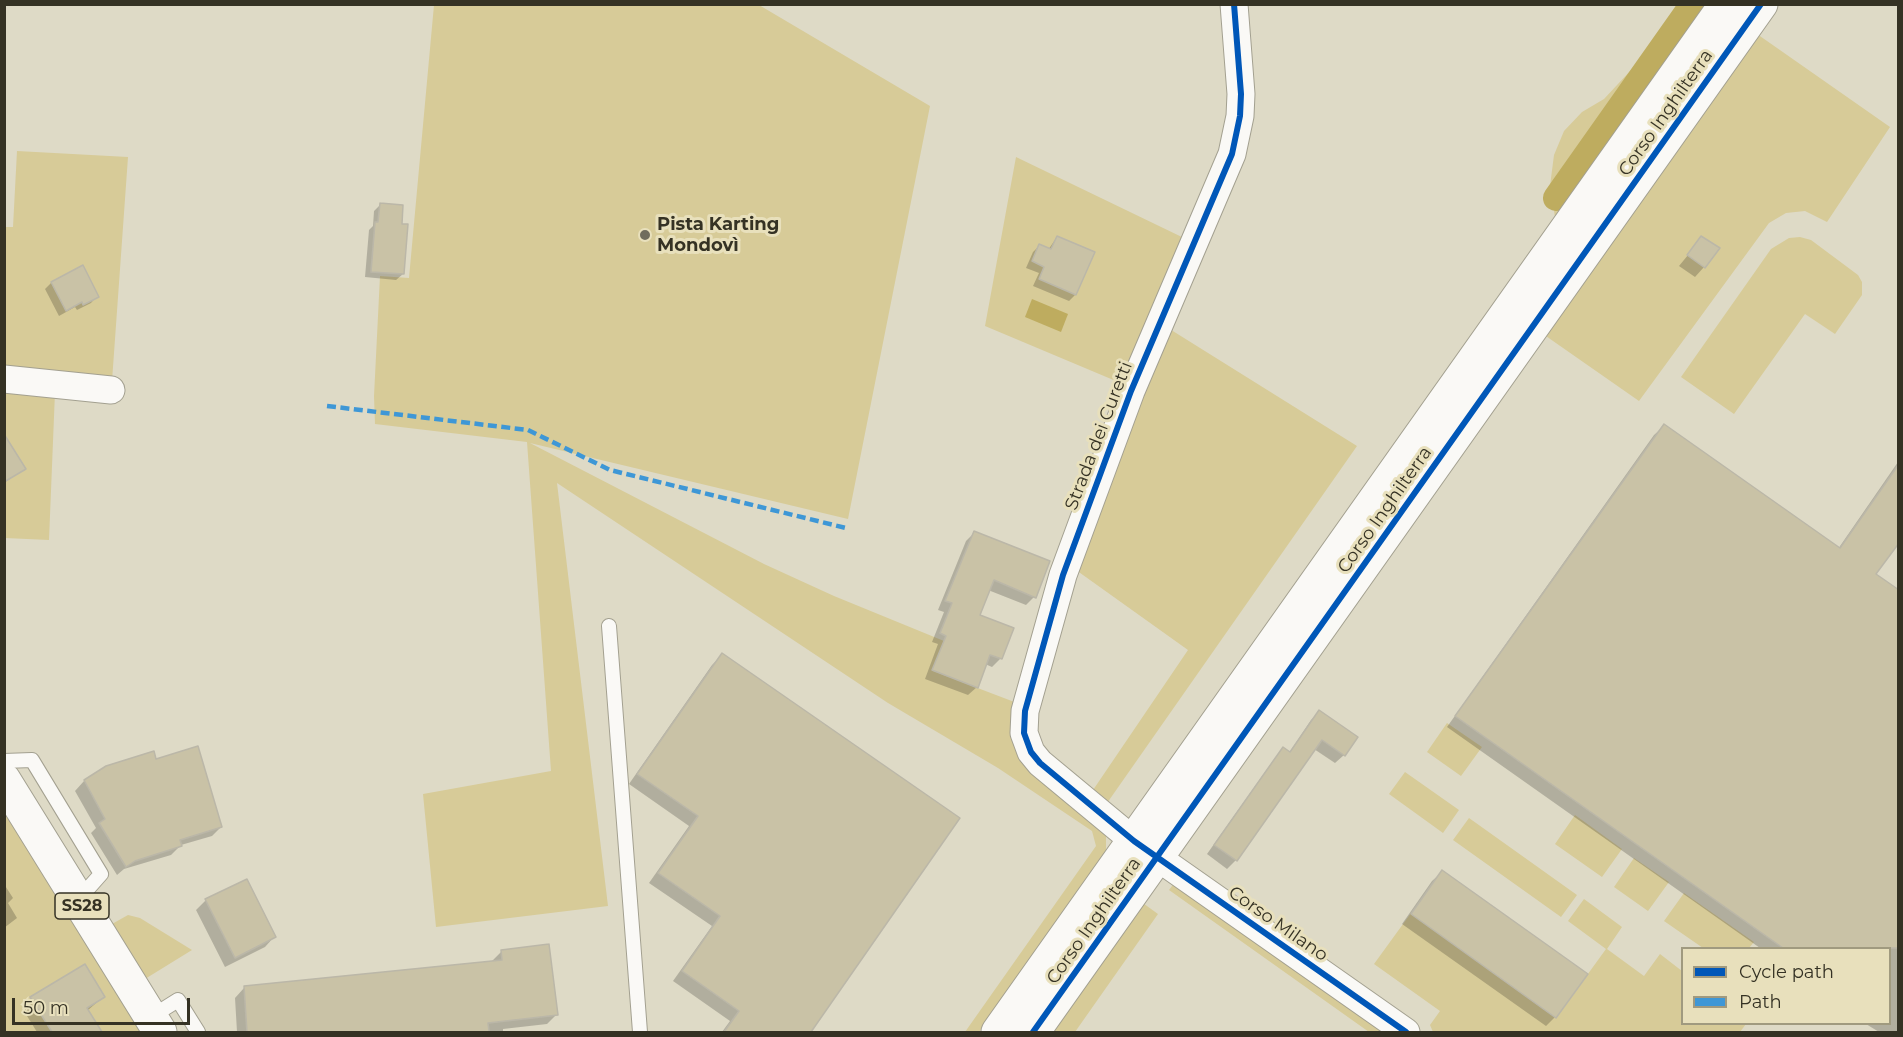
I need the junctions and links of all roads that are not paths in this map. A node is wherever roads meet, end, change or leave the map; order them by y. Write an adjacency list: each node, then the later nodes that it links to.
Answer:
1 (1234, 4): 10 (street, Strada dei Curetti)
2 (1726, 4): 7 (street, Corso Inghilterra)
3 (1761, 4): 7 (street, Corso Inghilterra)
4 (4, 379): 5 (street)
5 (111, 390)
6 (609, 626): 14 (lane)
7 (1280, 658): 10 (street, Corso Inghilterra)
8 (4, 761): 11 (lane)
9 (4, 780): 11 (street, SS28)
10 (1145, 849): 15 (street, Corso Inghilterra); 16 (street, Corso Inghilterra); 17 (street, Corso Milano)
11 (78, 900): 12 (street, SS28)
12 (155, 1025): 13 (lane)
13 (198, 1032)
14 (640, 1032)
15 (998, 1032)
16 (1033, 1032)
17 (1406, 1032)

